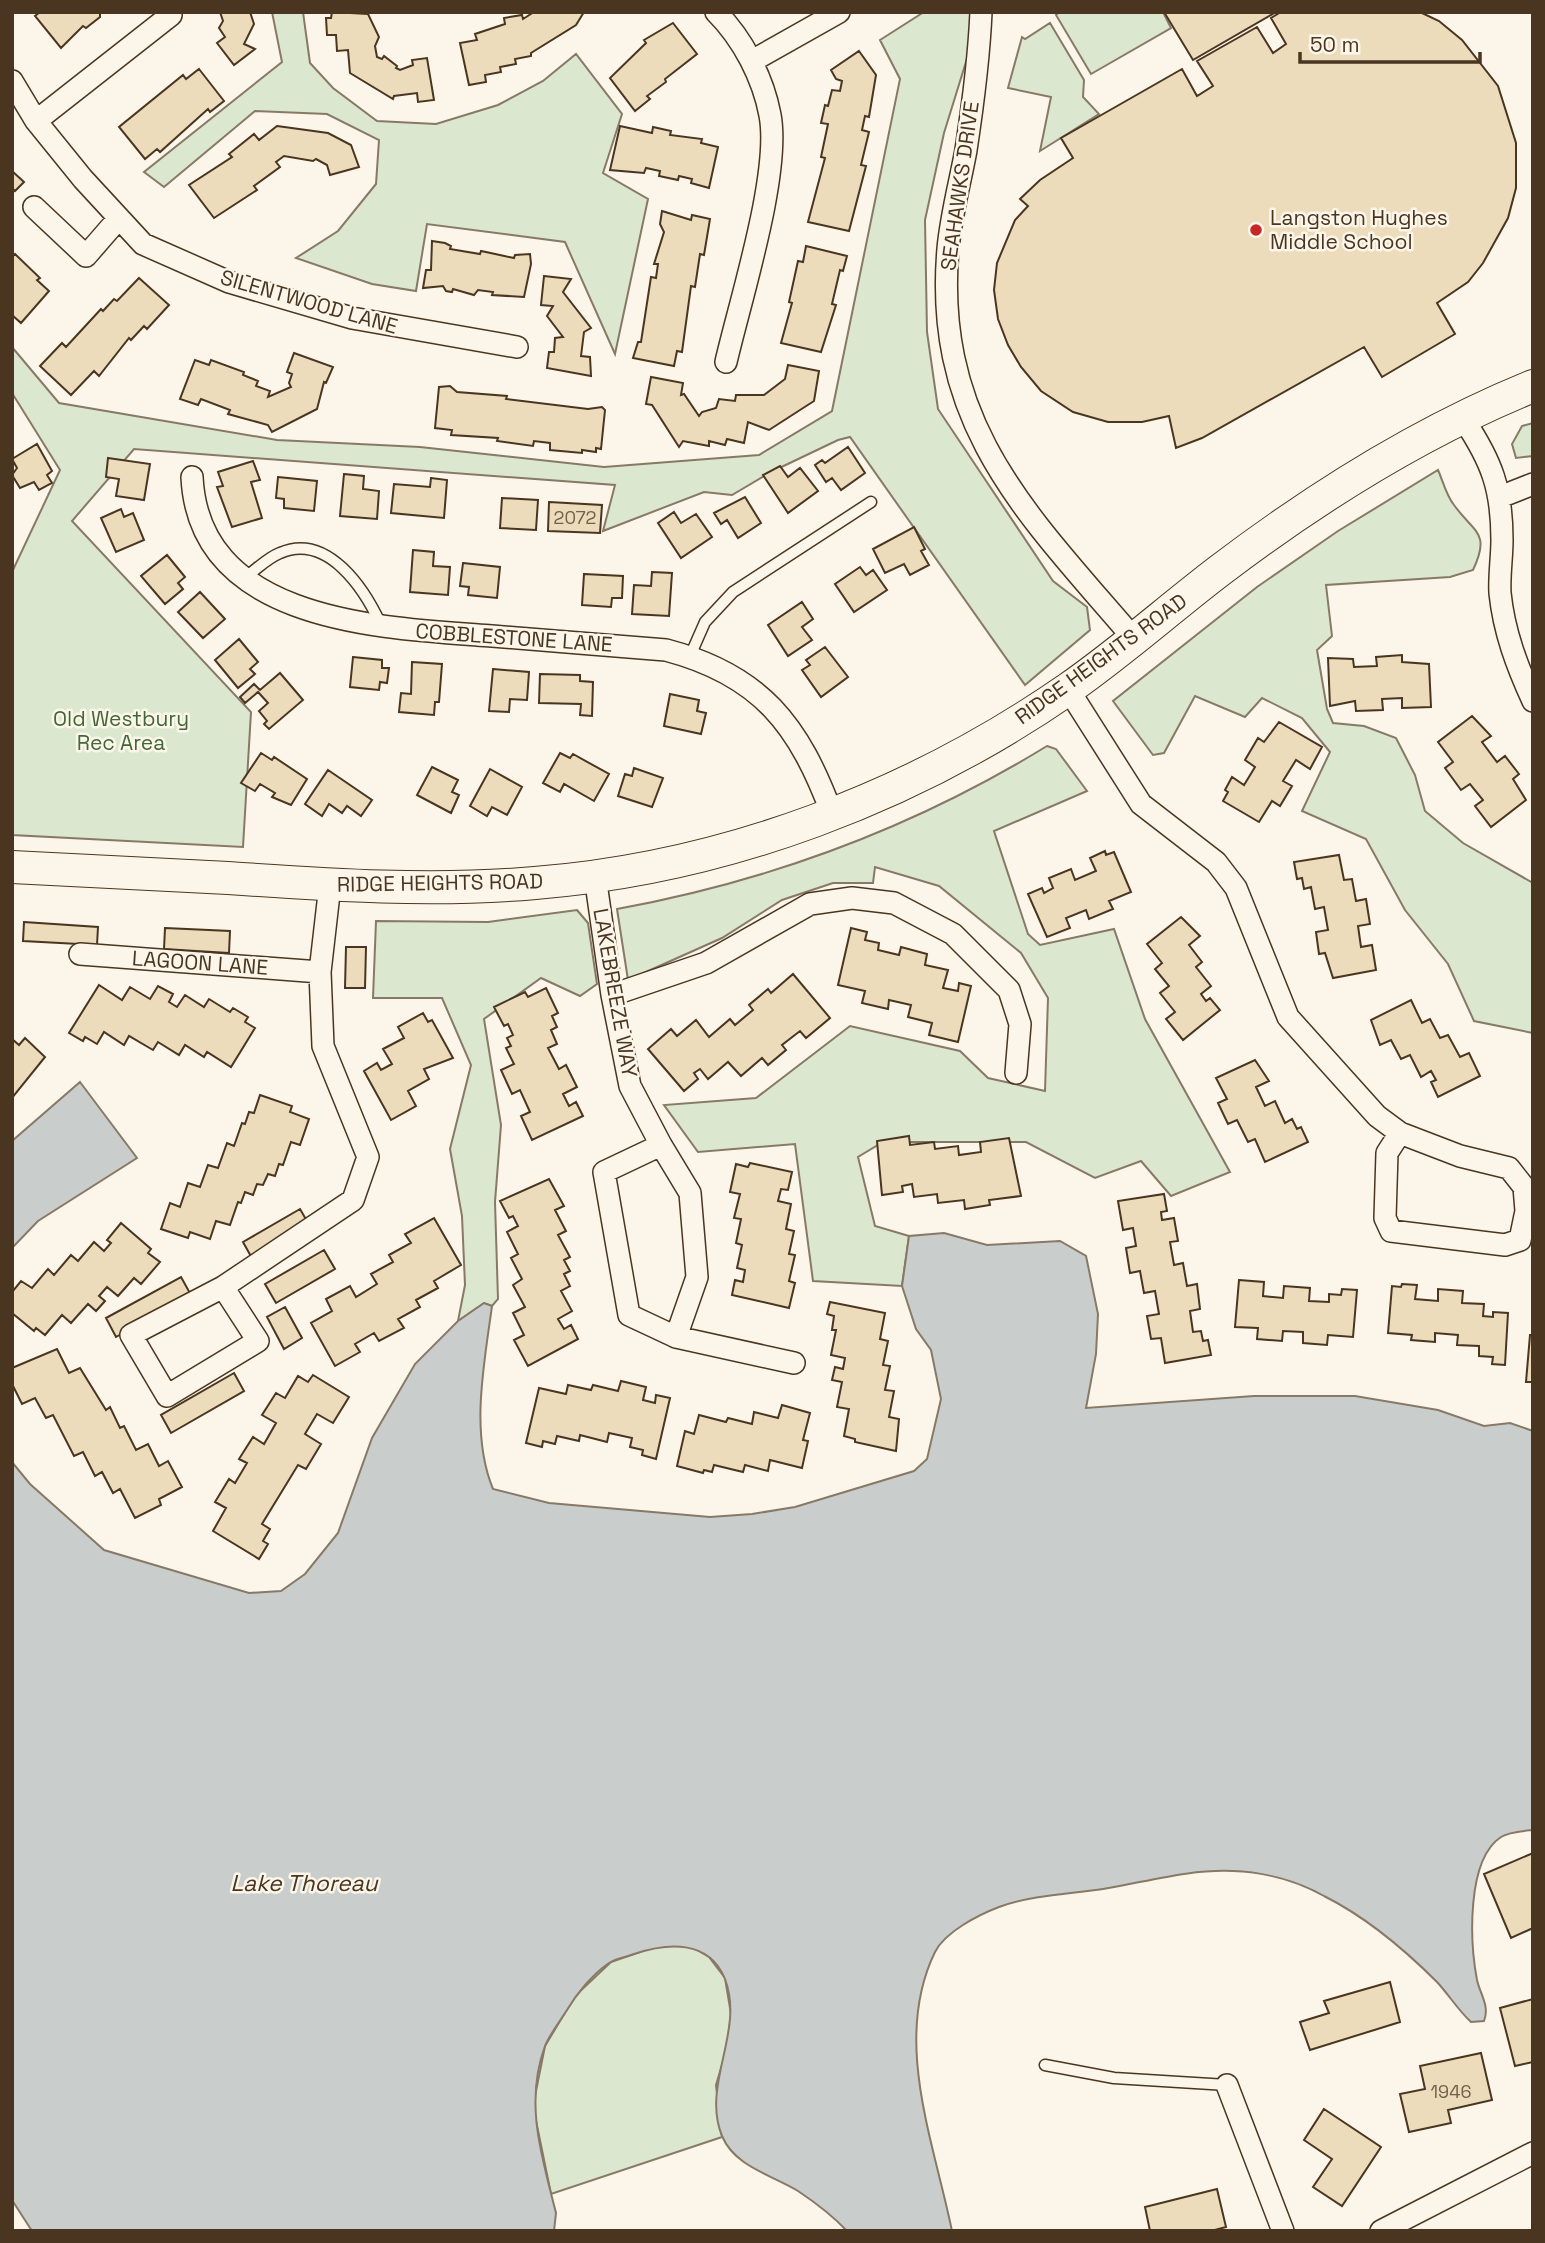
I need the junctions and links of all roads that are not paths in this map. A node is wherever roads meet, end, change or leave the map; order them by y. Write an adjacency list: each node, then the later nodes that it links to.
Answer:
1 (716, 12): 5 (street)
2 (839, 12): 5 (street)
3 (981, 12): 20 (street, SEAHAWKS DRIVE)
4 (171, 15): 7 (street)
5 (752, 61): 11 (street)
6 (12, 81): 7 (street, SILENTWOOD LANE)
7 (36, 121): 9 (street, SILENTWOOD LANE)
8 (34, 207): 9 (street)
9 (119, 218): 10 (street, SILENTWOOD LANE)
10 (517, 348)
11 (726, 362)
12 (1533, 386): 13 (street, RIDGE HEIGHTS ROAD)
13 (1464, 420): 16 (street); 20 (street, RIDGE HEIGHTS ROAD)
14 (192, 477): 18 (street, COBBLESTONE LANE)
15 (1533, 484): 16 (street)
16 (1500, 497): 23 (street)
17 (871, 502): 21 (lane)
18 (244, 578): 19 (street, COBBLESTONE LANE); 19 (lane)
19 (383, 628): 21 (street, COBBLESTONE LANE)
20 (1134, 639): 22 (street, RIDGE HEIGHTS ROAD)
21 (690, 656): 24 (street, COBBLESTONE LANE)
22 (1068, 689): 24 (street, RIDGE HEIGHTS ROAD); 32 (street)
23 (1533, 701)
24 (832, 814): 26 (street, RIDGE HEIGHTS ROAD)
25 (12, 867): 27 (street, RIDGE HEIGHTS ROAD)
26 (595, 876): 27 (street, RIDGE HEIGHTS ROAD); 30 (street, LAKEBREEZE WAY)
27 (330, 885): 29 (street)
28 (80, 954): 29 (street, LAGOON LANE)
29 (320, 972): 34 (street)
30 (612, 995): 31 (street); 33 (street, LAKEBREEZE WAY)
31 (1016, 1073)
32 (1400, 1133): 32 (street)
33 (661, 1145): 35 (street, LAKEBREEZE WAY); 35 (street)
34 (223, 1287): 34 (street)
35 (676, 1337): 36 (street)
36 (794, 1363)
37 (1045, 2065): 38 (lane)
38 (1227, 2085): 40 (street)
39 (1533, 2153): 41 (street)
40 (1283, 2231)
41 (1381, 2231)

